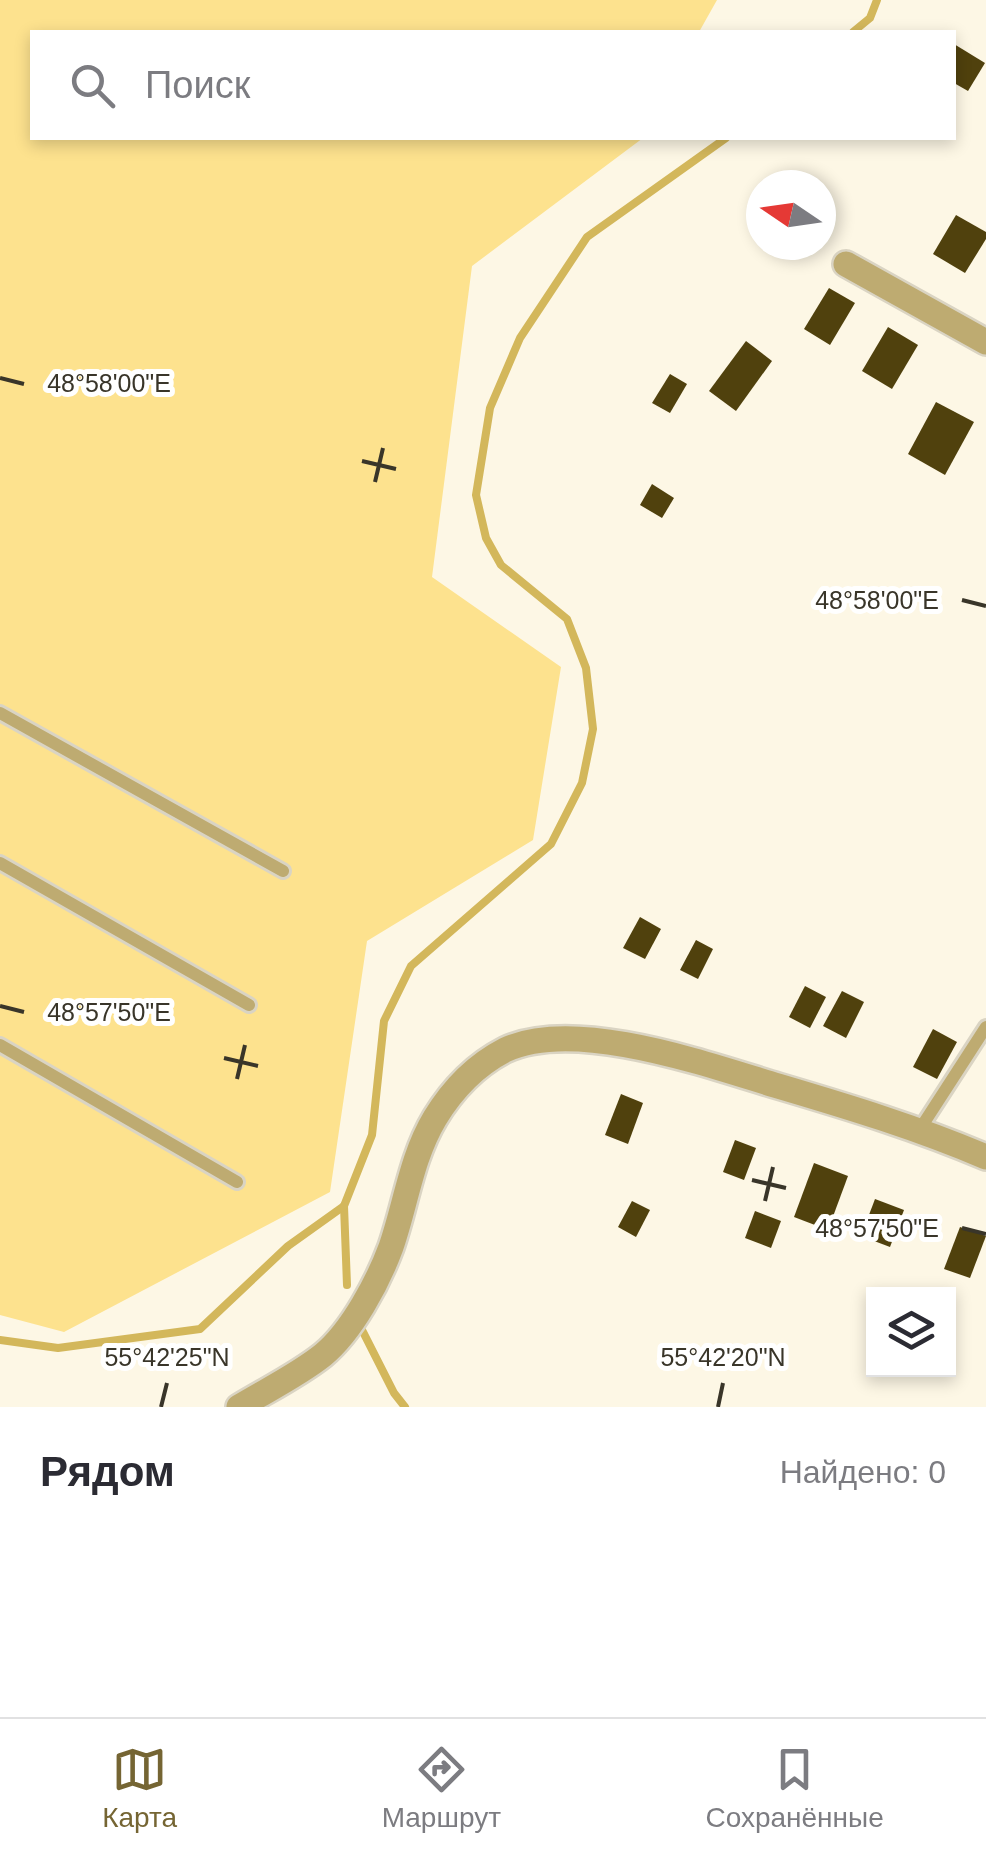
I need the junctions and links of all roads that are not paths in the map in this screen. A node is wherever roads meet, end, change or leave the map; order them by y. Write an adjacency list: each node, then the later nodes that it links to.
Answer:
1 (846, 264): 2 (street)
2 (986, 342)
3 (0, 713): 5 (lane)
4 (0, 862): 6 (lane)
5 (283, 871)
6 (250, 1005)
7 (986, 1028): 9 (lane)
8 (0, 1045): 11 (lane)
9 (920, 1128): 10 (street); 12 (street)
10 (986, 1157)
11 (236, 1182)
12 (240, 1407)

